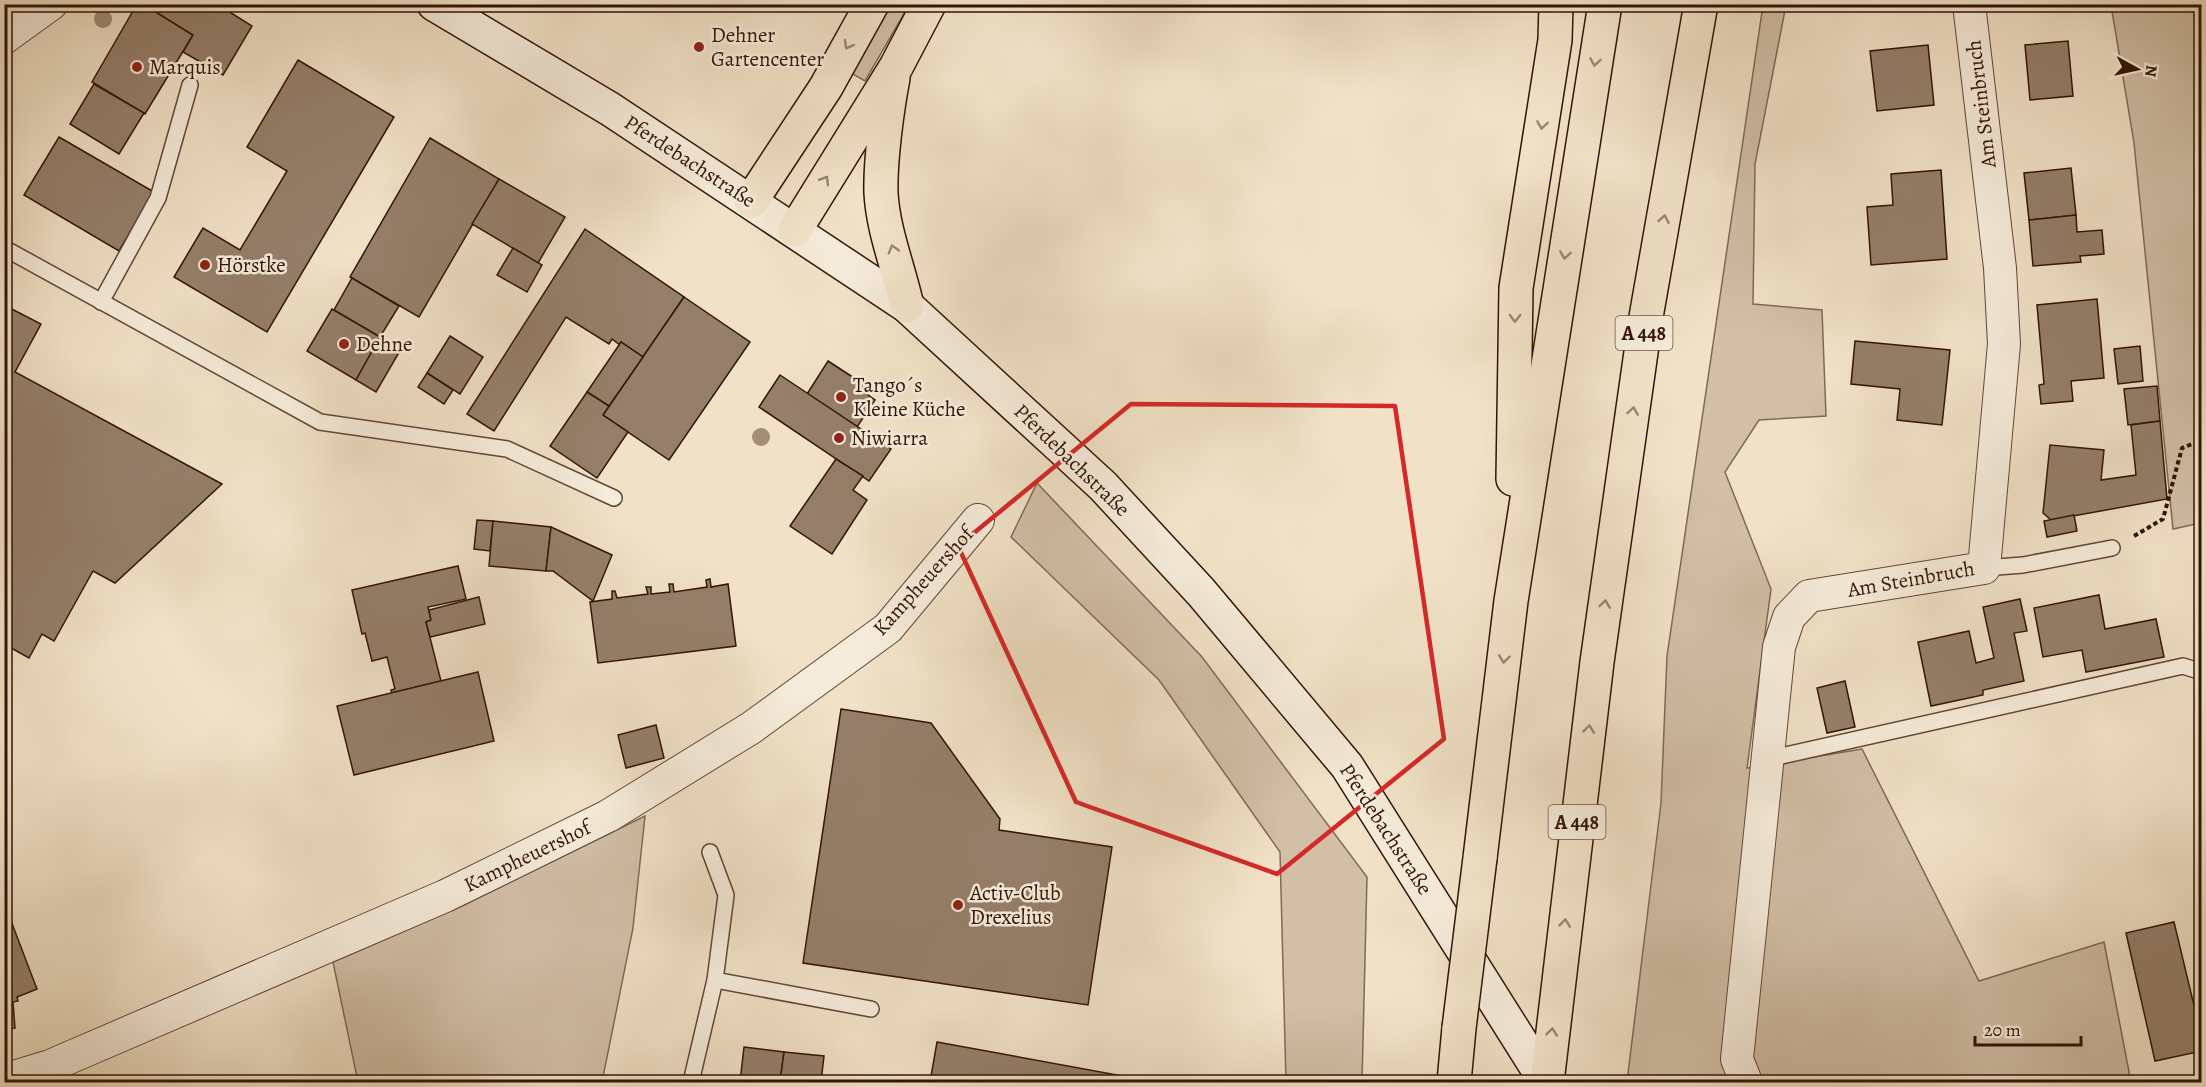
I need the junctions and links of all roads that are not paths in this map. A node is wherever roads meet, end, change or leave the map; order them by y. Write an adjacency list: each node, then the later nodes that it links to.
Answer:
1 (11, 4): 10 (street)
2 (51, 4): 11 (street)
3 (434, 4): 14 (main road, Pferdebachstraße)
4 (872, 4): 14 (highway, one-way to 14)
5 (929, 4): 12 (highway)
6 (1556, 4): 23 (highway, one-way to 23)
7 (1605, 4): 23 (highway, one-way to 23)
8 (1701, 4): 33 (highway, A 448, one-way to 8)
9 (1969, 4): 22 (street, Am Steinbruch)
10 (4, 26)
11 (4, 38)
12 (896, 67): 15 (highway, one-way to 12); 18 (highway, one-way to 12)
13 (190, 86): 17 (lane)
14 (751, 201): 15 (main road, Pferdebachstraße)
15 (795, 230): 18 (main road, Pferdebachstraße)
16 (4, 248): 17 (lane)
17 (101, 302): 19 (lane)
18 (907, 306): 33 (main road, Pferdebachstraße)
19 (614, 498)
20 (978, 520): 29 (street, Kampheuershof)
21 (2112, 548): 22 (lane)
22 (1984, 568): 25 (street, Am Steinbruch)
23 (1511, 601): 32 (highway, one-way to 32, bridge)
24 (2202, 672): 25 (lane)
25 (1768, 759): 34 (street, Am Steinbruch)
26 (710, 852): 27 (lane)
27 (715, 980): 28 (lane); 31 (lane)
28 (871, 1009)
29 (54, 1075): 30 (street, Kampheuershof)
30 (4, 1080)
31 (691, 1083)
32 (1454, 1083)
33 (1547, 1083)
34 (1746, 1083)

